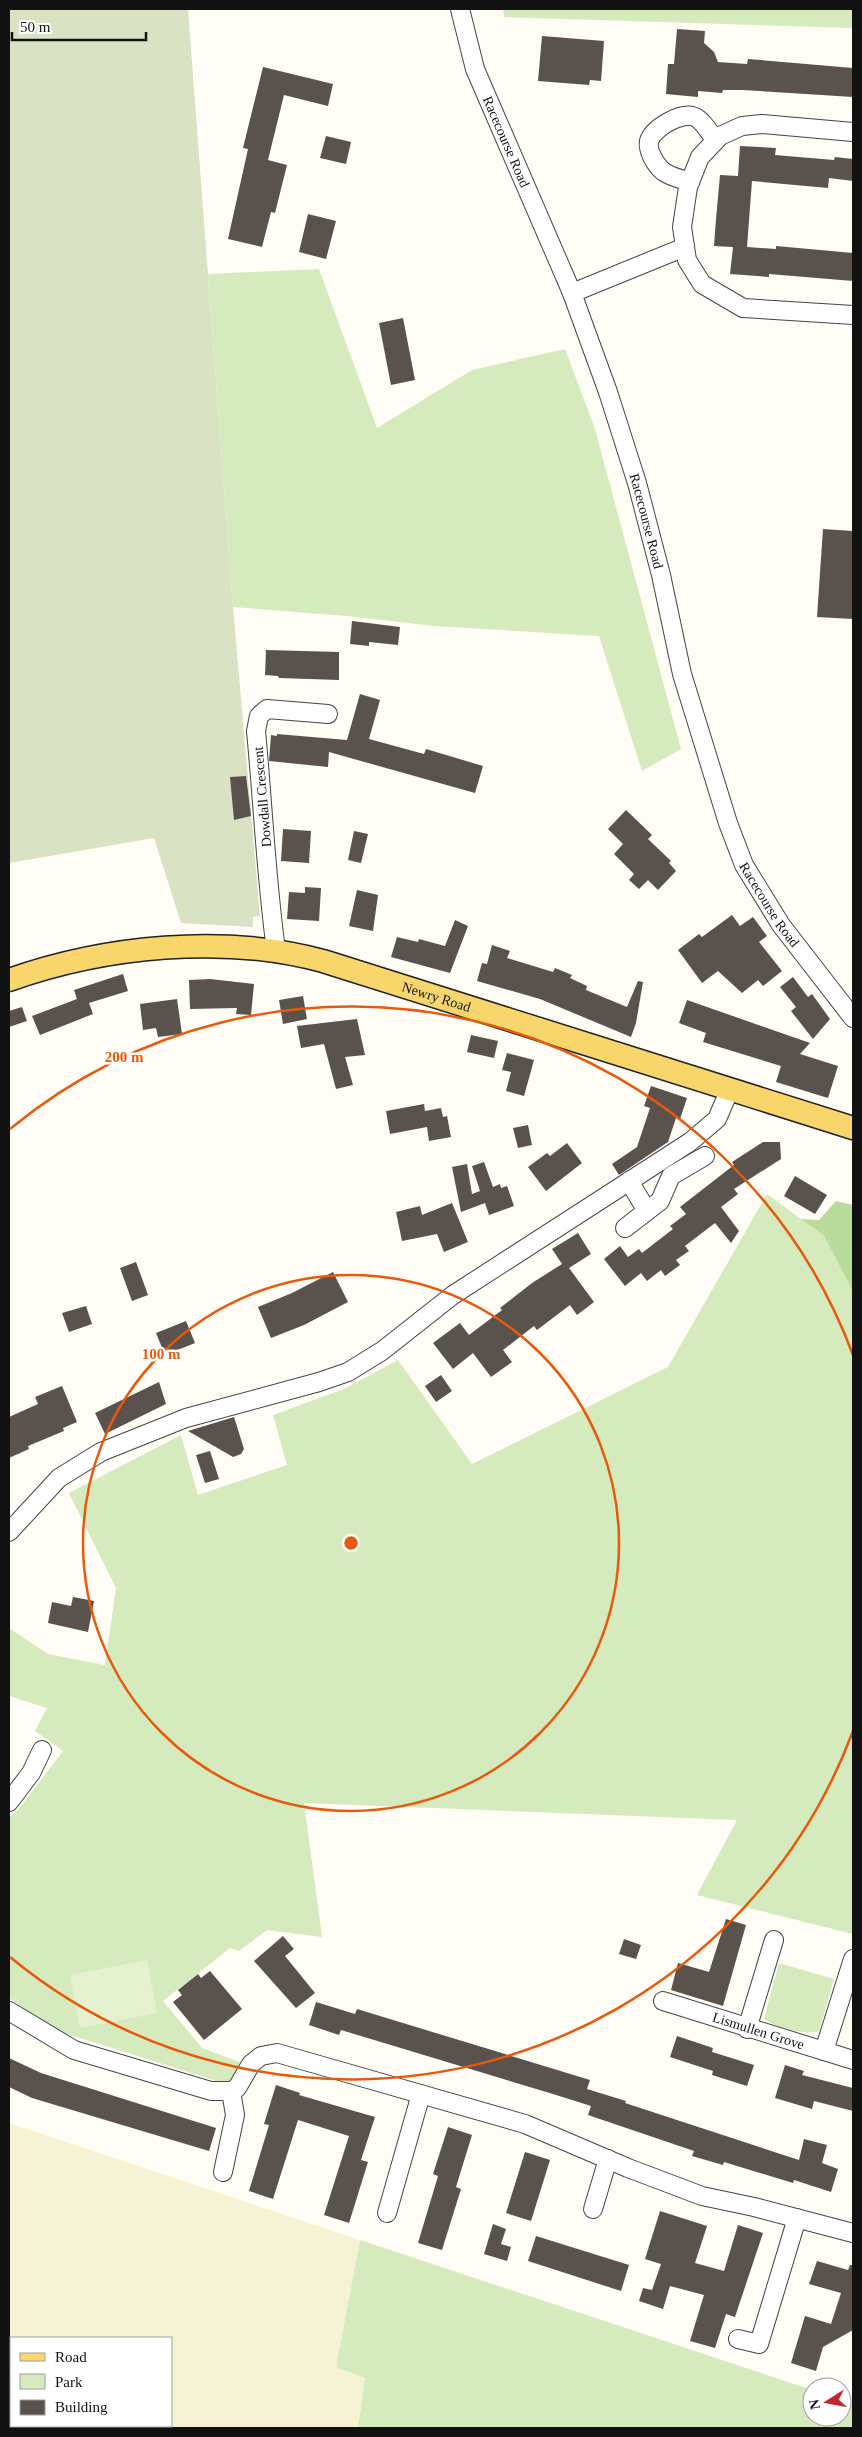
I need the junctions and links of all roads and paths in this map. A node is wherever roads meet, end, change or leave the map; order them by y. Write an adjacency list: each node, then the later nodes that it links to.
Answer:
1 (460, 9): 6 (street, Racecourse Road)
2 (853, 132): 3 (street)
3 (716, 140): 4 (street); 4 (street)
4 (690, 182): 5 (street)
5 (685, 247): 6 (street); 7 (street)
6 (572, 293): 11 (street, Racecourse Road)
7 (853, 315)
8 (328, 714): 9 (street, Dowdall Crescent)
9 (276, 950): 10 (main road, Newry Road); 12 (main road, Newry Road)
10 (9, 980)
11 (853, 1018)
12 (730, 1088): 13 (main road, Newry Road); 15 (street)
13 (853, 1128)
14 (705, 1156): 16 (street)
15 (628, 1181): 16 (street); 18 (street)
16 (647, 1211): 17 (street)
17 (625, 1228)
18 (9, 1532)
19 (42, 1750): 20 (street)
20 (9, 1802)
21 (774, 1940): 25 (street)
22 (853, 1959): 26 (street)
23 (664, 2001): 25 (street, Lismullen Grove)
24 (9, 2011): 28 (street)
25 (747, 2029): 26 (street, Lismullen Grove)
26 (824, 2051): 27 (street, Lismullen Grove)
27 (853, 2060)
28 (231, 2091): 29 (street); 31 (street)
29 (422, 2094): 30 (street); 33 (street)
30 (608, 2159): 32 (street); 34 (street)
31 (223, 2172)
32 (593, 2209)
33 (387, 2213)
34 (797, 2218): 35 (street); 36 (street)
35 (853, 2233)
36 (738, 2339)

